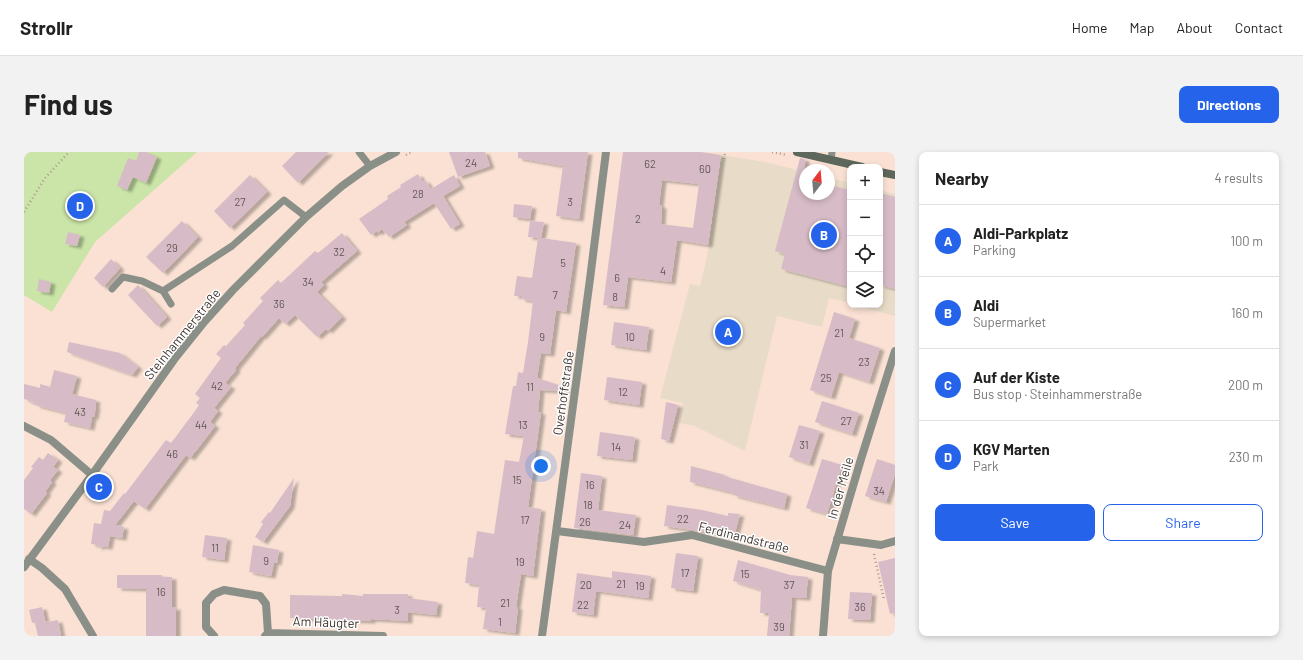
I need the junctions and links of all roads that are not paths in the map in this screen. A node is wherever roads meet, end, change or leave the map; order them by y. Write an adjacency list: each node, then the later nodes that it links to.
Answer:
1 (358, 152): 7 (lane)
2 (396, 152): 7 (street, Steinhammerstraße)
3 (606, 152): 17 (street, Overhoffstraße)
4 (797, 152): 5 (main road)
5 (831, 156): 6 (main road)
6 (854, 164)
7 (370, 166): 10 (street, Steinhammerstraße)
8 (883, 173): 9 (main road)
9 (895, 175)
10 (306, 217): 12 (lane); 16 (street, Steinhammerstraße)
11 (112, 289): 12 (lane)
12 (162, 291): 13 (lane)
13 (171, 304)
14 (895, 351): 18 (street, In der Meile)
15 (24, 426): 16 (street)
16 (92, 475): 20 (street, Steinhammerstraße)
17 (557, 531): 21 (street, Ferdinandstraße); 26 (street, Overhoffstraße)
18 (837, 539): 19 (street); 21 (street, In der Meile)
19 (895, 541)
20 (26, 563): 23 (street)
21 (828, 571): 27 (street, In der Meile)
22 (266, 634): 24 (street, Am Häugter); 25 (street, Am Häugter)
23 (93, 636)
24 (214, 636)
25 (383, 636)
26 (542, 636)
27 (822, 636)

